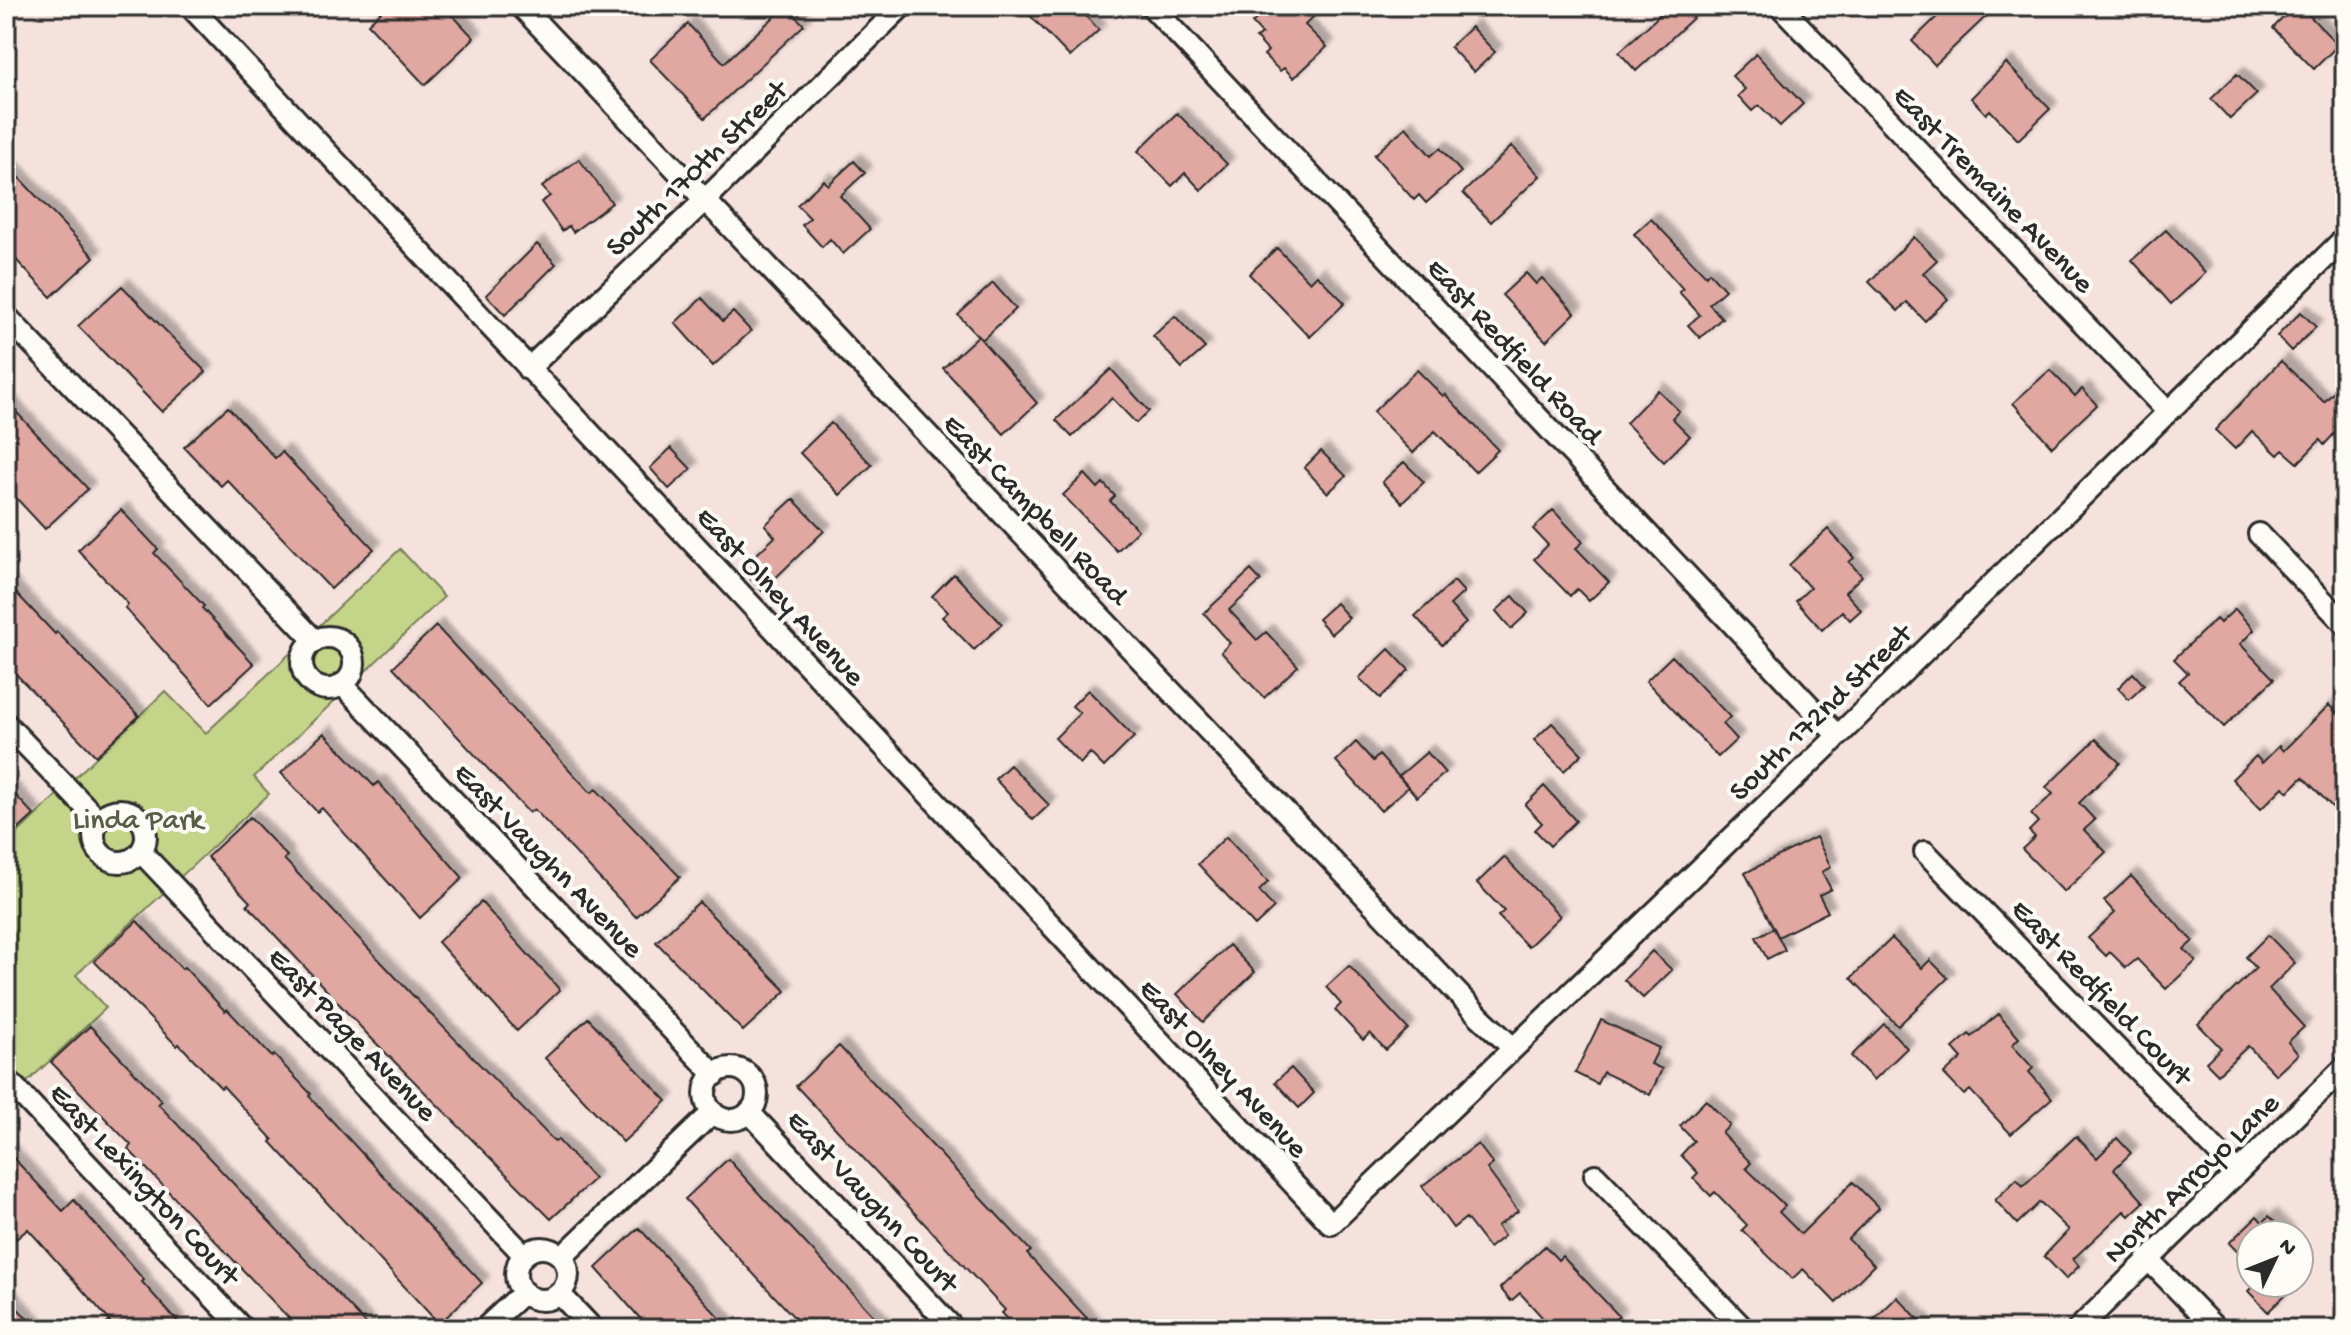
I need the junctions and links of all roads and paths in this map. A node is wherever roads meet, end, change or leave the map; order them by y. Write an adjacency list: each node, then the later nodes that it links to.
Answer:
1 (190, 6): 9 (street, East Olney Avenue)
2 (521, 6): 6 (street, East Campbell Road)
3 (902, 6): 6 (street, South 170th Street)
4 (1151, 6): 16 (street, East Redfield Road)
5 (1780, 6): 10 (street, East Tremaine Avenue)
6 (704, 201): 9 (street, South 170th Street); 20 (street, East Campbell Road)
7 (2345, 238): 10 (street, South 172nd Street)
8 (6, 316): 13 (street)
9 (528, 369): 28 (street, East Olney Avenue)
10 (2167, 411): 16 (street, South 172nd Street)
11 (2259, 534): 12 (street)
12 (2345, 624)
13 (315, 641): 14 (street); 14 (street)
14 (342, 684): 22 (street, East Vaughn Avenue)
15 (6, 724): 17 (street)
16 (1838, 736): 20 (street, South 172nd Street)
17 (99, 821): 18 (street); 18 (street)
18 (141, 852): 29 (street, East Page Avenue)
19 (1925, 852): 26 (street, East Redfield Court)
20 (1513, 1048): 28 (street, South 172nd Street)
21 (2345, 1067): 26 (street, North Arroyo Lane)
22 (715, 1075): 24 (street); 25 (street)
23 (6, 1078): 34 (street, East Lexington Court)
24 (713, 1112): 25 (street); 30 (street)
25 (749, 1112): 37 (street, East Vaughn Court)
26 (2237, 1172): 31 (street, North Arroyo Lane)
27 (1595, 1175): 38 (street)
28 (1331, 1224)
29 (524, 1255): 30 (street); 32 (street)
30 (562, 1257): 33 (street)
31 (2148, 1259): 39 (street, North Arroyo Lane); 40 (street)
32 (524, 1292): 33 (street); 35 (street)
33 (559, 1293): 36 (street)
34 (243, 1329)
35 (484, 1329)
36 (593, 1329)
37 (954, 1329)
38 (1744, 1329)
39 (2078, 1329)
40 (2216, 1329)

